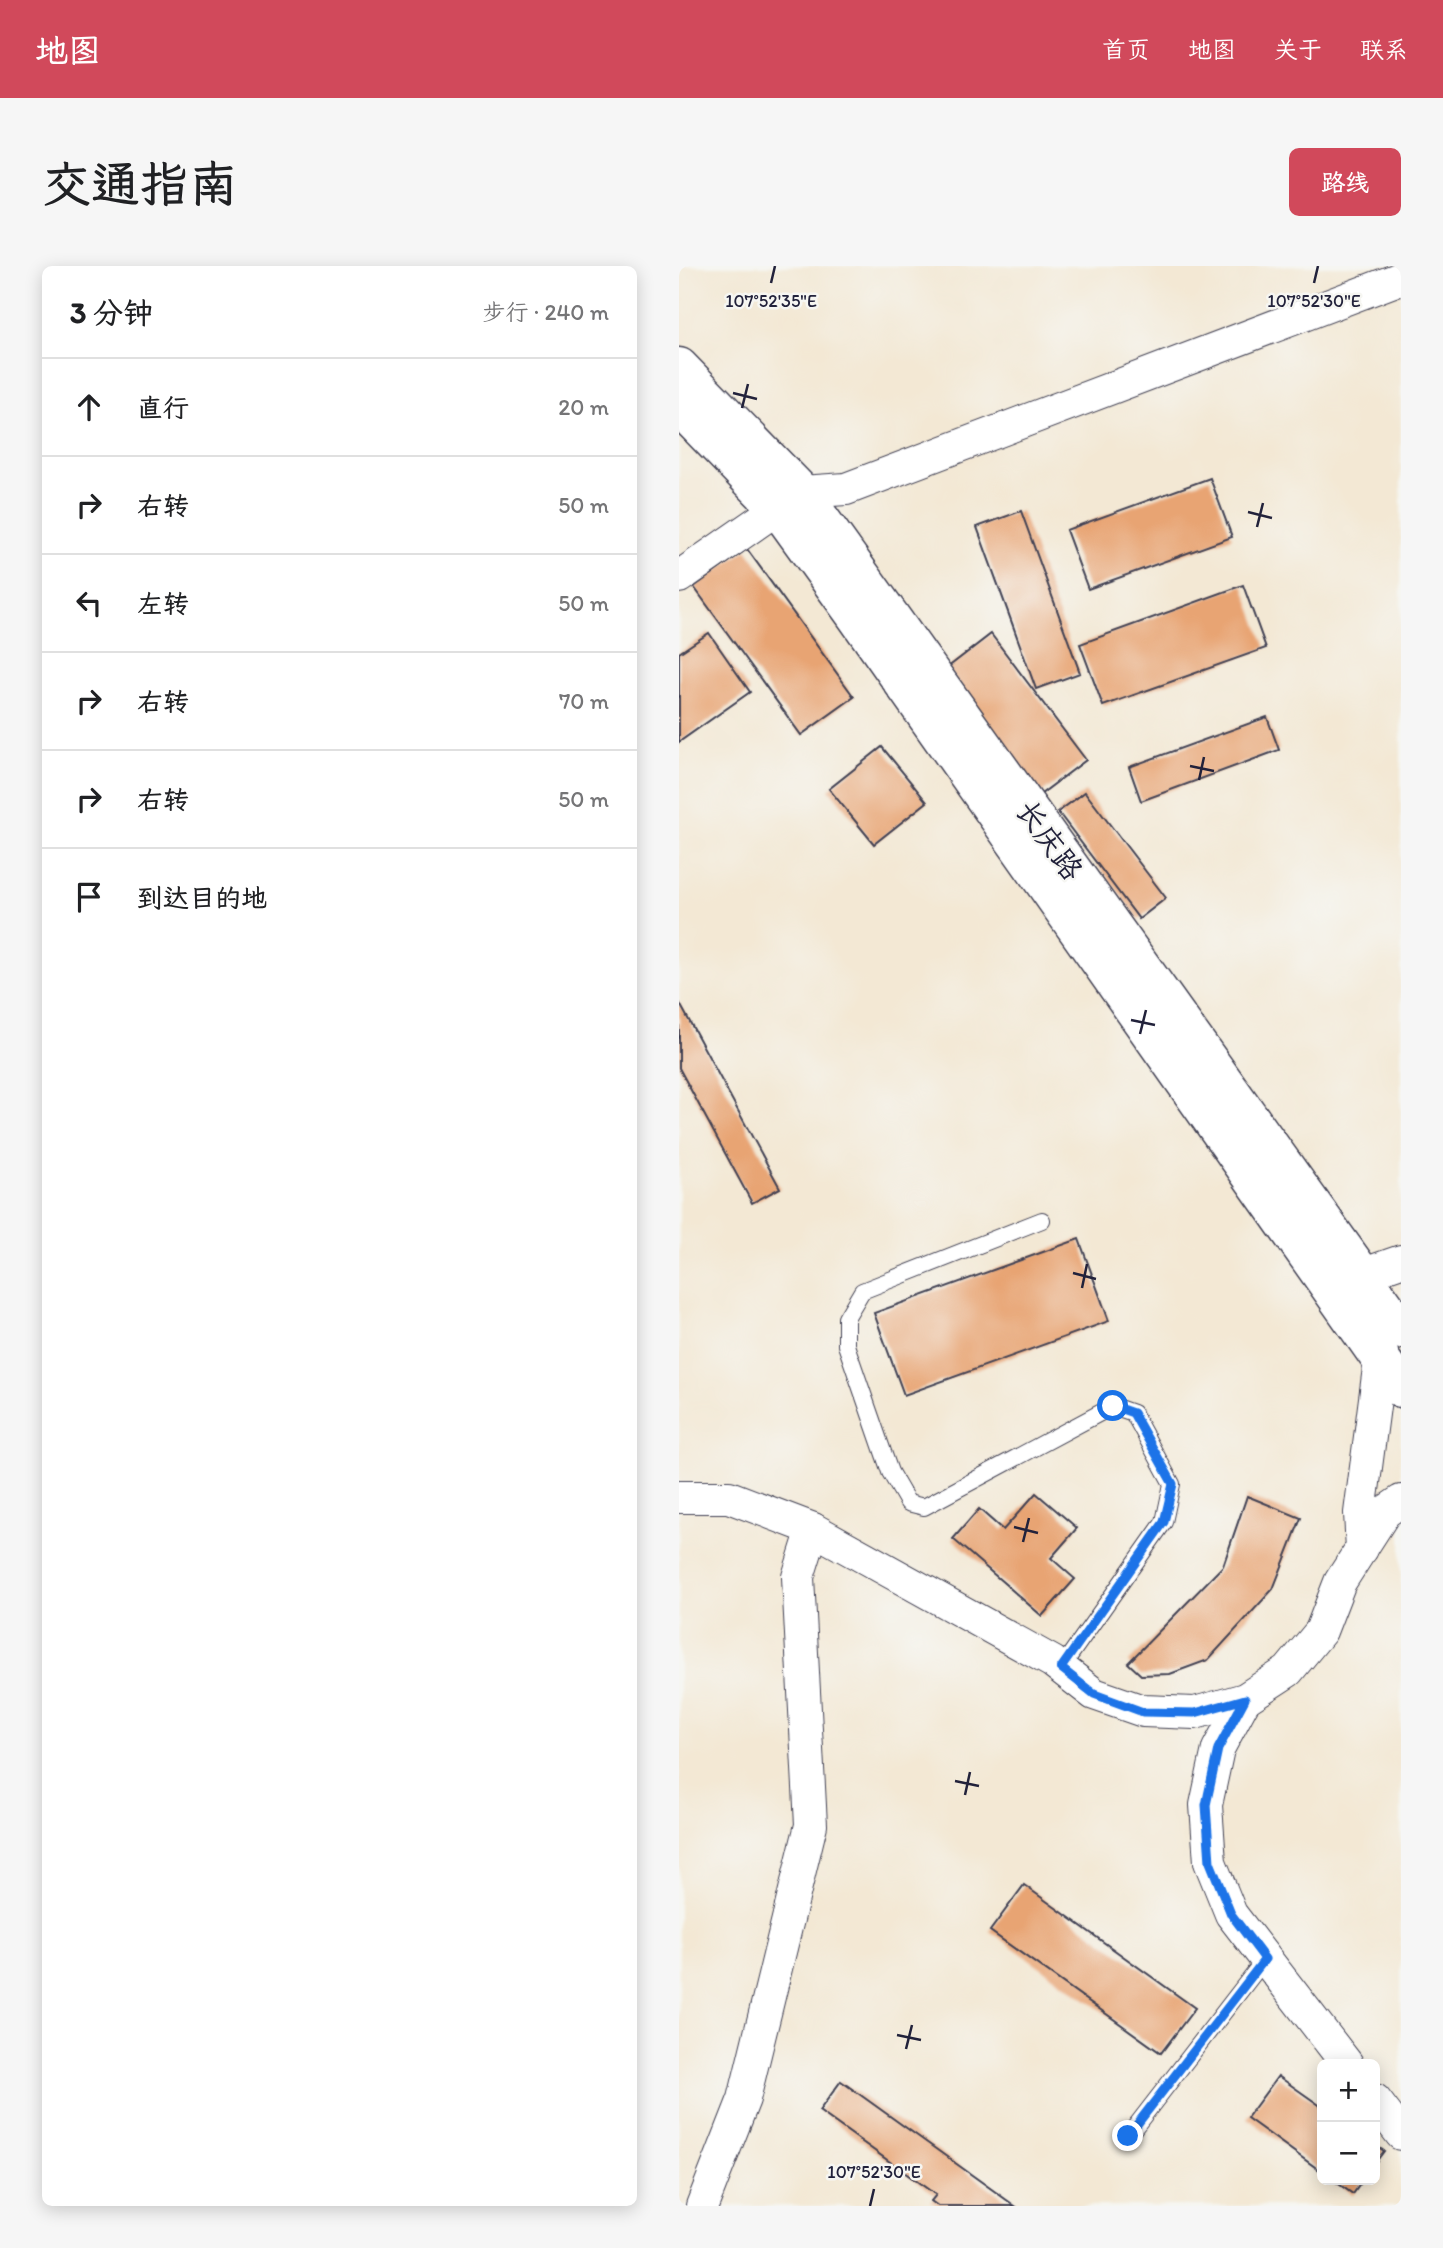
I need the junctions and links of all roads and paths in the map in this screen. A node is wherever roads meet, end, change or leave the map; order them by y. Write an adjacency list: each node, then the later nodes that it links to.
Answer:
1 (1401, 278): 4 (street)
2 (679, 367): 4 (main road, 长庆路)
3 (679, 406): 4 (main road)
4 (790, 500): 5 (street); 8 (main road, 长庆路); 9 (main road)
5 (679, 577)
6 (1042, 1220): 15 (lane)
7 (1401, 1261): 8 (street)
8 (1361, 1275): 9 (main road, 长庆路)
9 (1389, 1332): 10 (main road); 14 (street)
10 (1401, 1388)
11 (679, 1497): 13 (street)
12 (1401, 1501): 14 (street)
13 (813, 1530): 15 (street); 22 (street)
14 (1362, 1549): 16 (street)
15 (1061, 1668): 16 (street)
16 (1245, 1699): 17 (street)
17 (1265, 1959): 18 (street); 21 (lane)
18 (1343, 2059)
19 (1380, 2107): 20 (street)
20 (1401, 2134)
21 (1128, 2136)
22 (702, 2206)

